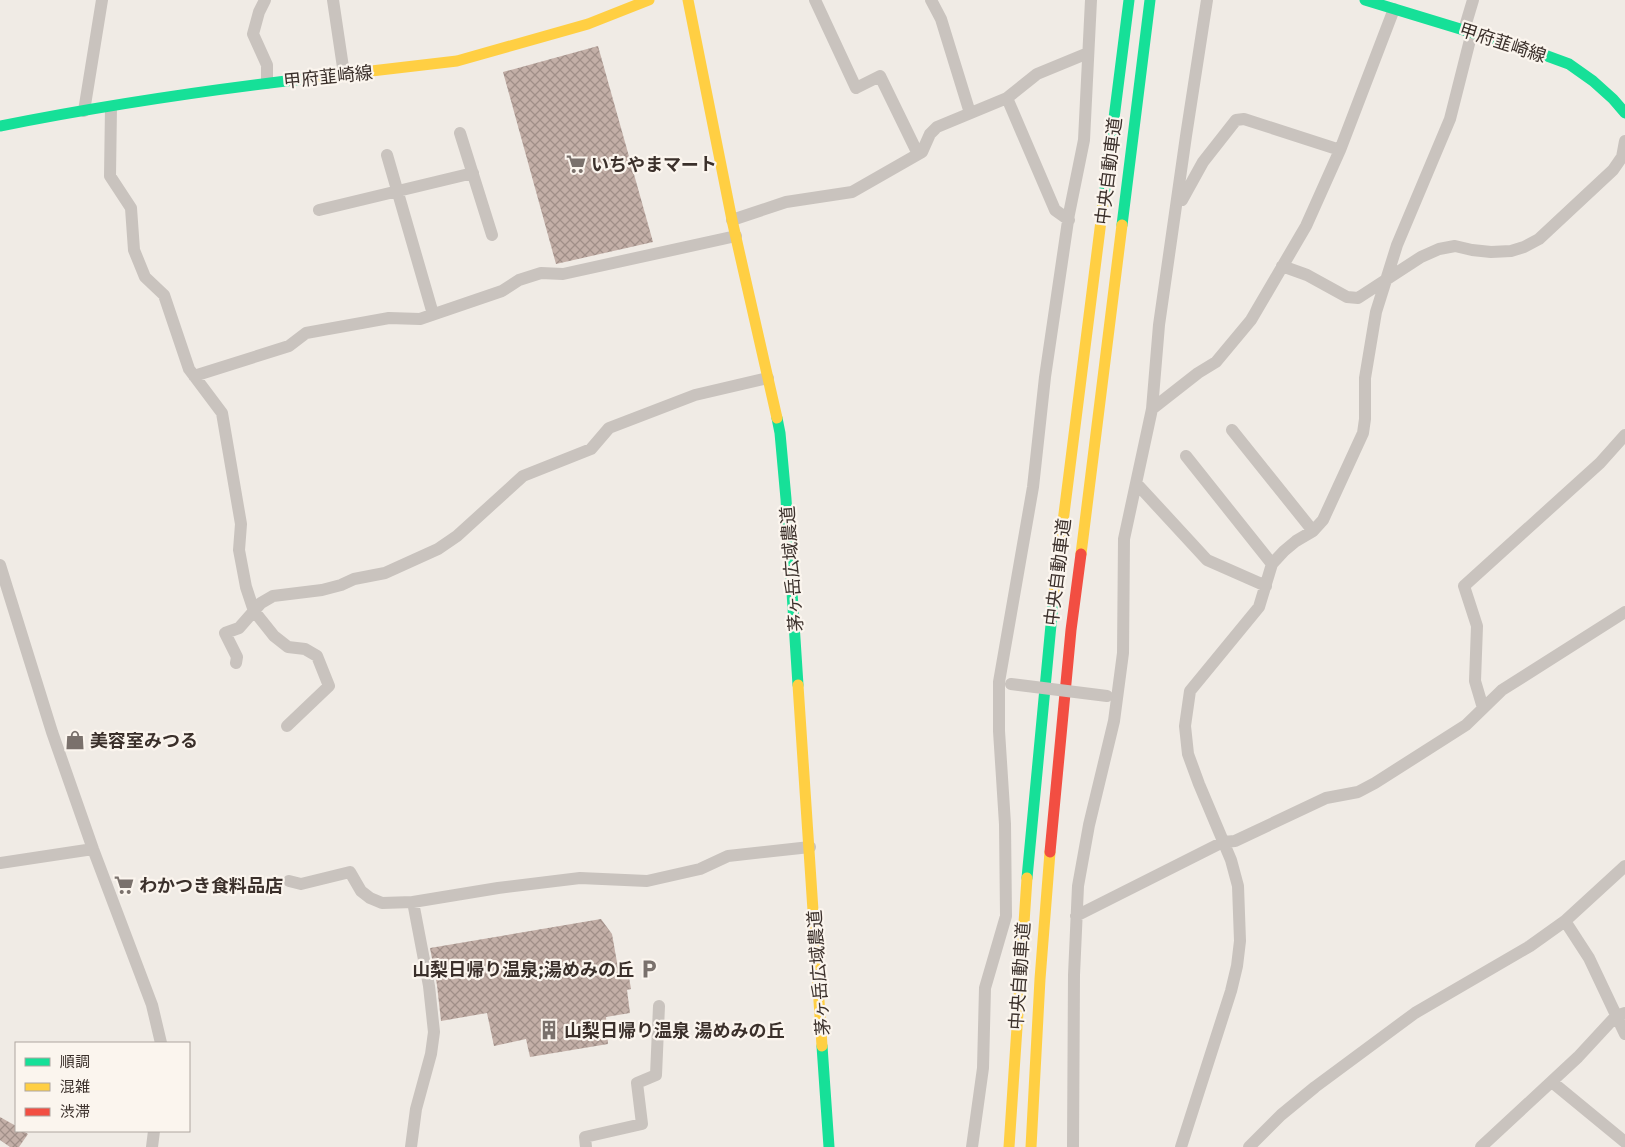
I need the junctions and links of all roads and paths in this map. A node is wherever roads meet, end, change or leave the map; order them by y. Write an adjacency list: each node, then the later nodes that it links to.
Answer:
1 (102, 0): 24 (street)
2 (265, 0): 20 (street)
3 (333, 0): 19 (street)
4 (649, 0): 19 (main road, 甲府韮崎線)
5 (688, 0): 38 (main road, 茅ヶ岳広域農道)
6 (816, 0): 31 (street)
7 (931, 0): 25 (street)
8 (1091, 0): 18 (street)
9 (1117, 0): 33 (main road)
10 (1129, 0): 33 (main road, 中央自動車道)
11 (1150, 0): 21 (main road, 中央自動車道)
12 (1156, 0): 21 (main road)
13 (1207, 0): 36 (street)
14 (1365, 0): 16 (main road, 甲府韮崎線)
15 (1473, 0): 17 (street)
16 (1394, 9): 17 (main road, 甲府韮崎線); 30 (street)
17 (1468, 31): 26 (main road, 甲府韮崎線); 43 (street)
18 (1088, 53): 22 (street); 39 (street)
19 (344, 74): 20 (main road, 甲府韮崎線)
20 (267, 82): 23 (main road, 甲府韮崎線)
21 (1138, 93): 85 (main road, 中央自動車道)
22 (1007, 98): 25 (street); 39 (street)
23 (111, 107): 24 (main road, 甲府韮崎線); 45 (street)
24 (84, 111): 27 (main road, 甲府韮崎線)
25 (970, 113): 31 (street)
26 (1625, 113)
27 (0, 126)
28 (460, 133): 34 (street)
29 (1625, 141): 43 (street)
30 (1340, 150): 36 (street); 42 (street)
31 (918, 154): 38 (street)
32 (387, 155): 35 (street)
33 (1108, 167): 84 (main road, 中央自動車道)
34 (473, 173): 35 (street); 40 (street)
35 (398, 192): 37 (street); 44 (street)
36 (1176, 199): 47 (street)
37 (320, 210)
38 (732, 220): 41 (main road, 茅ヶ岳広域農道)
39 (1069, 220): 59 (street)
40 (492, 235)
41 (736, 236): 44 (street); 46 (main road, 茅ヶ岳広域農道)
42 (1282, 266): 43 (street); 47 (street)
43 (1386, 280): 52 (street)
44 (433, 314): 45 (street)
45 (194, 376): 56 (street)
46 (768, 378): 56 (street); 64 (main road, 茅ヶ岳広域農道)
47 (1152, 409): 51 (street)
48 (1232, 430): 52 (street)
49 (1625, 435): 61 (street)
50 (1186, 456): 53 (street)
51 (1136, 483): 55 (street); 60 (street)
52 (1313, 531): 53 (street)
53 (1272, 564): 55 (street)
54 (0, 565): 65 (street)
55 (1266, 586): 63 (street)
56 (254, 611): 58 (street); 62 (street)
57 (1625, 612): 61 (street)
58 (236, 663)
59 (1005, 683): 60 (street, bridge); 83 (street)
60 (1112, 697): 70 (street)
61 (1483, 708): 63 (street)
62 (287, 726)
63 (1223, 842): 70 (street); 87 (street)
64 (810, 847): 69 (street); 82 (main road, 茅ヶ岳広域農道)
65 (93, 849): 66 (street); 75 (street)
66 (0, 863)
67 (1625, 866): 71 (street)
68 (289, 881): 69 (street)
69 (413, 902): 80 (street)
70 (1076, 916): 86 (street)
71 (1565, 920): 73 (street); 88 (street)
72 (659, 1006): 81 (street)
73 (1620, 1014): 74 (street); 76 (street)
74 (1625, 1034)
75 (160, 1042)
76 (1552, 1082): 78 (street); 89 (street)
77 (154, 1132): 79 (street)
78 (1625, 1142)
79 (152, 1147)
80 (411, 1147)
81 (586, 1147)
82 (829, 1147)
83 (972, 1147)
84 (1010, 1147)
85 (1031, 1147)
86 (1073, 1147)
87 (1181, 1147)
88 (1249, 1147)
89 (1481, 1147)

